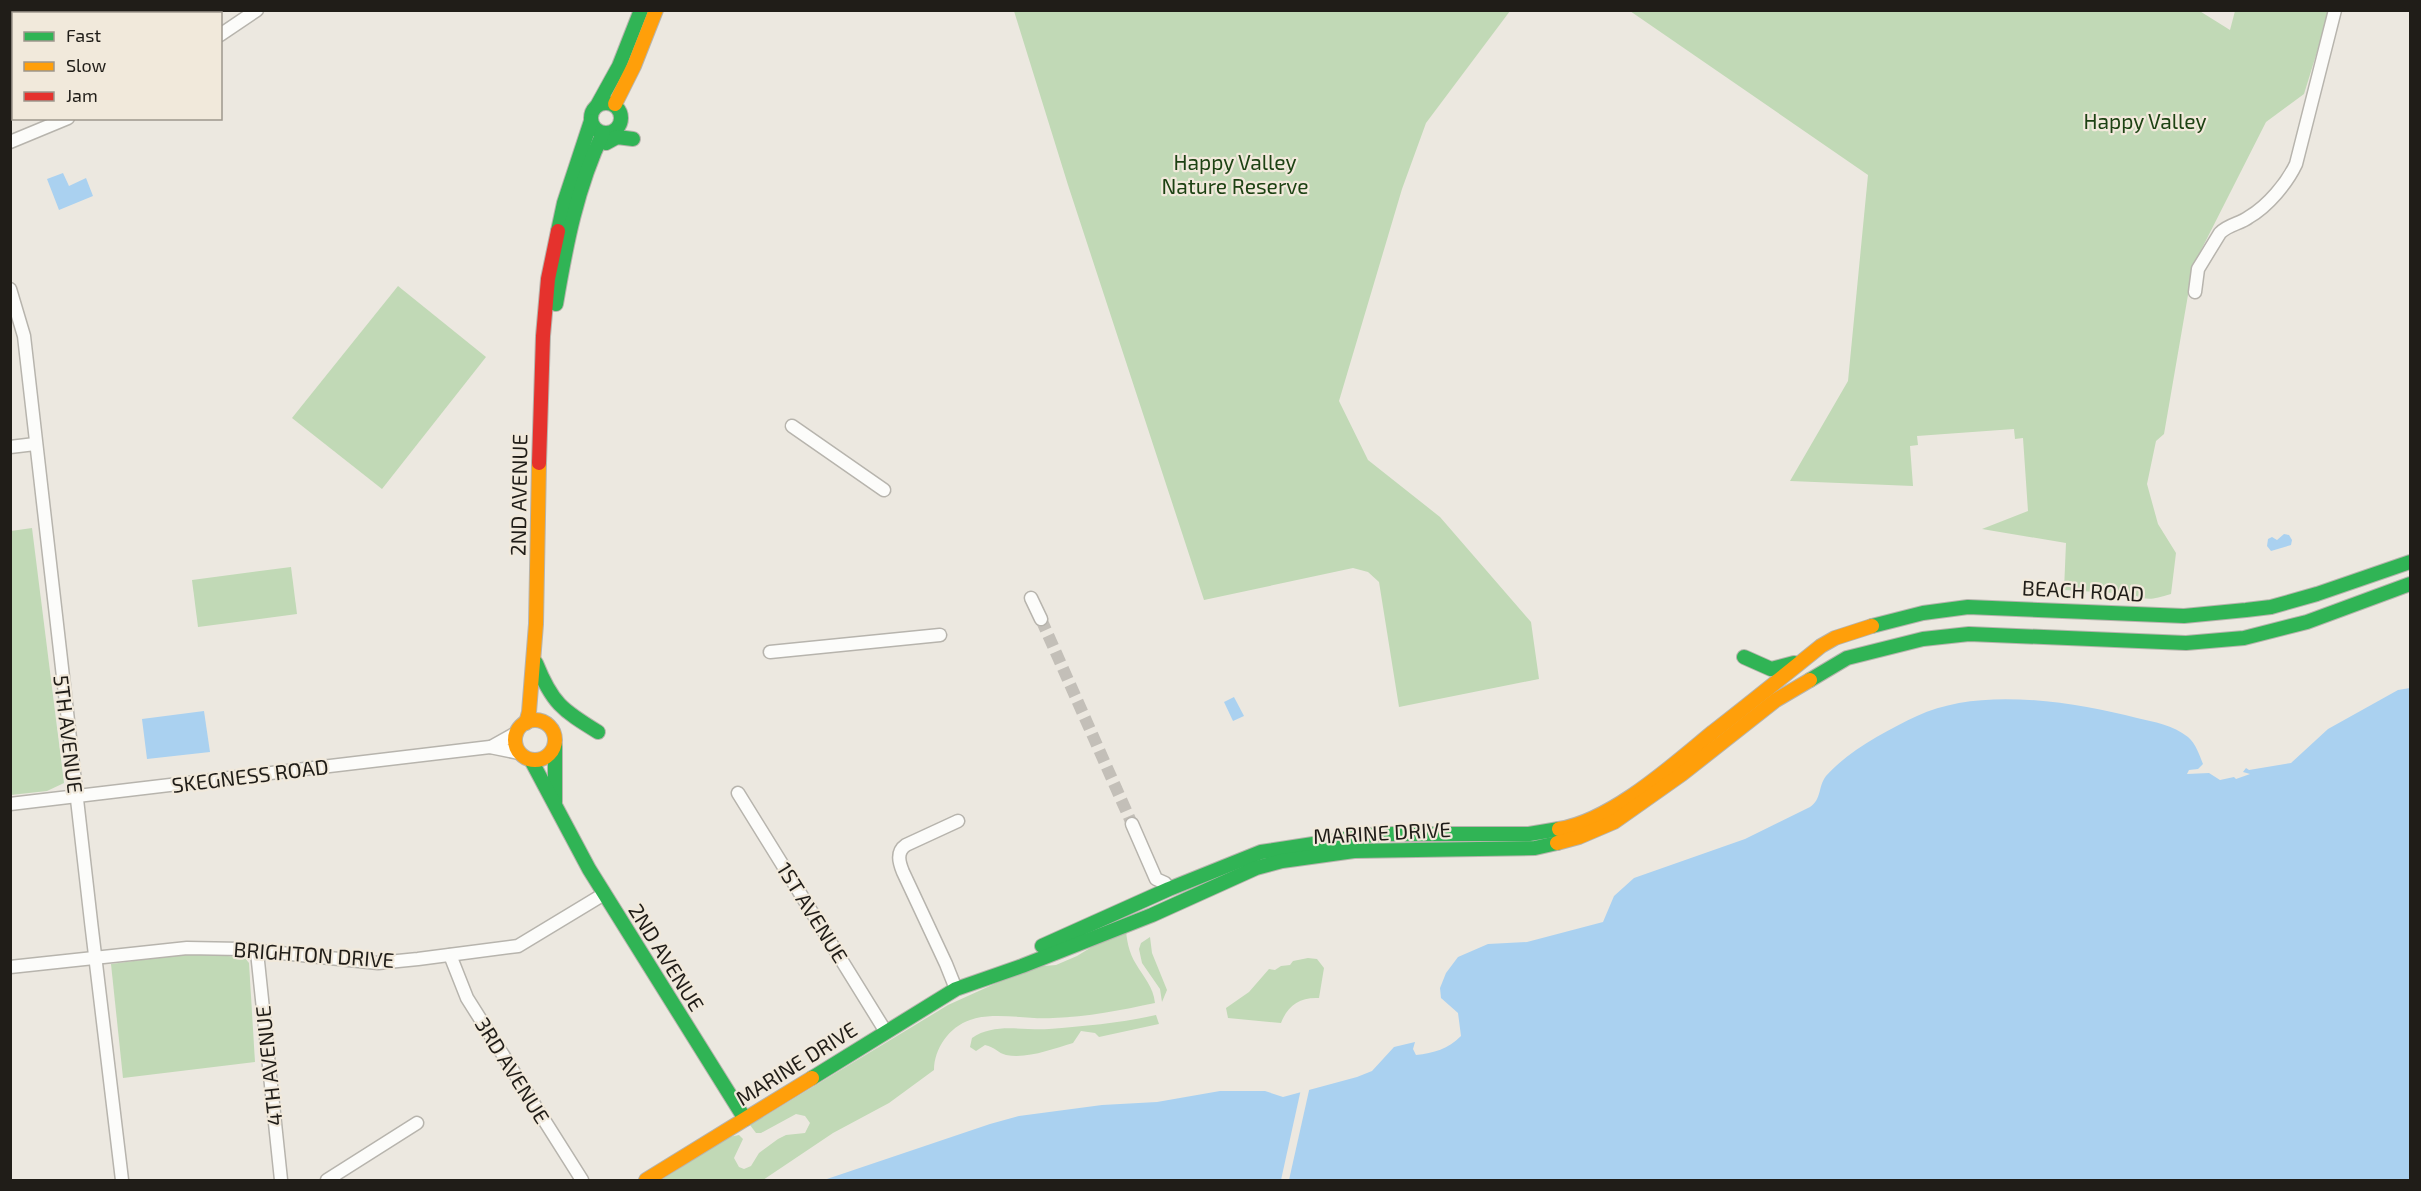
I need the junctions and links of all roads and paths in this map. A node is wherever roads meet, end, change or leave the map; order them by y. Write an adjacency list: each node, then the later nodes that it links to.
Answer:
1 (257, 10): 5 (street)
2 (641, 10): 6 (main road, 2ND AVENUE)
3 (656, 10): 7 (main road, 2ND AVENUE)
4 (2335, 10): 16 (street)
5 (222, 34)
6 (598, 104): 7 (main road); 9 (main road, 2ND AVENUE)
7 (615, 104): 10 (main road, 2ND AVENUE)
8 (63, 120): 12 (street)
9 (591, 121): 10 (main road); 14 (main road, 2ND AVENUE)
10 (603, 133): 13 (main road, 2ND AVENUE)
11 (633, 140): 13 (main road)
12 (10, 142)
13 (585, 176): 14 (main road, 2ND AVENUE)
14 (557, 261): 29 (main road, 2ND AVENUE)
15 (10, 289): 18 (street, 5TH AVENUE)
16 (2195, 292)
17 (792, 426): 20 (street)
18 (35, 444): 19 (street); 38 (street, 5TH AVENUE)
19 (10, 447)
20 (884, 490)
21 (2410, 562): 28 (main road, BEACH ROAD)
22 (2410, 584): 49 (main road, MARINE DRIVE)
23 (1031, 598): 24 (street)
24 (1041, 619)
25 (940, 635): 26 (street)
26 (770, 652)
27 (1744, 657): 28 (main road)
28 (1800, 661): 30 (main road, BEACH ROAD)
29 (534, 665): 31 (main road, 2ND AVENUE); 32 (main road, 2ND AVENUE); 33 (main road)
30 (1767, 688): 43 (main road, MARINE DRIVE)
31 (543, 722): 32 (main road); 34 (main road)
32 (521, 728): 35 (street, SKEGNESS ROAD); 36 (main road)
33 (598, 732)
34 (555, 746): 36 (main road); 40 (main road, 2ND AVENUE)
35 (490, 747): 36 (street, SKEGNESS ROAD); 38 (street, SKEGNESS ROAD)
36 (525, 757): 40 (main road, 2ND AVENUE)
37 (738, 793): 51 (street, 1ST AVENUE)
38 (78, 796): 39 (street, SKEGNESS ROAD); 47 (street, 5TH AVENUE)
39 (10, 804)
40 (557, 815): 44 (main road, 2ND AVENUE)
41 (958, 820): 50 (street)
42 (1132, 824): 43 (street)
43 (1168, 889): 49 (main road, MARINE DRIVE)
44 (604, 894): 46 (street, BRIGHTON DRIVE); 52 (main road, 2ND AVENUE)
45 (257, 952): 46 (street, BRIGHTON DRIVE); 47 (street, BRIGHTON DRIVE); 55 (street, 4TH AVENUE)
46 (450, 956): 57 (street, 3RD AVENUE)
47 (95, 957): 48 (street, BRIGHTON DRIVE); 54 (street, 5TH AVENUE)
48 (10, 967)
49 (969, 983): 50 (main road, MARINE DRIVE)
50 (956, 989): 51 (main road, MARINE DRIVE)
51 (886, 1032): 52 (main road, MARINE DRIVE)
52 (745, 1119): 58 (main road, MARINE DRIVE)
53 (417, 1124): 56 (street)
54 (122, 1180)
55 (281, 1180)
56 (327, 1180)
57 (582, 1180)
58 (646, 1180)

